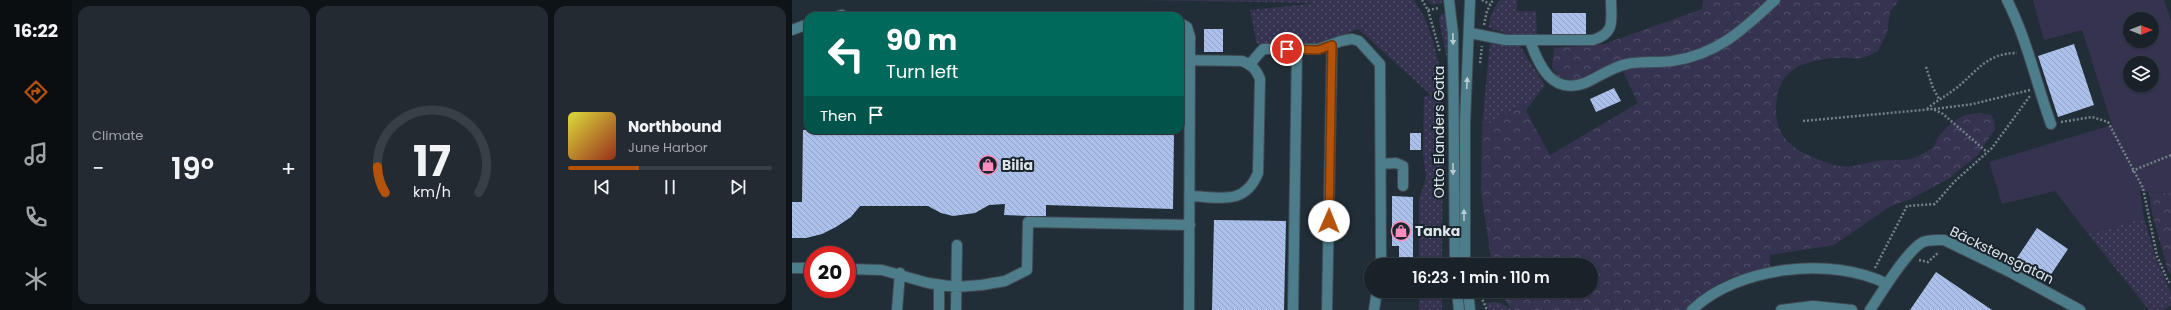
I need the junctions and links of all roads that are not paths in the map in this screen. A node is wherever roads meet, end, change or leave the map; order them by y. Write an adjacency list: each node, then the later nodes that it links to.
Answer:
1 (1449, 0): 22 (street, Otto Elanders Gata, one-way to 22)
2 (1470, 0): 9 (street, Otto Elanders Gata)
3 (1611, 0): 10 (street)
4 (1775, 0): 10 (street)
5 (2007, 0): 15 (street)
6 (1184, 25): 13 (street)
7 (804, 26): 8 (street)
8 (792, 30)
9 (1470, 33): 10 (street); 23 (street, Otto Elanders Gata, one-way to 9)
10 (1530, 41)
11 (1332, 45): 12 (street); 16 (street); 40 (street)
12 (1297, 49): 14 (street); 39 (street)
13 (1185, 61): 14 (street); 18 (street)
14 (1250, 64): 18 (street)
15 (2051, 124)
16 (1381, 164): 17 (street); 21 (street)
17 (1403, 186)
18 (1190, 196): 19 (street)
19 (1190, 225): 30 (street); 38 (street)
20 (957, 245): 30 (street)
21 (1381, 258)
22 (1454, 258)
23 (1465, 258)
24 (792, 268): 25 (street)
25 (804, 268)
26 (856, 269): 27 (street)
27 (900, 273): 29 (street); 35 (street)
28 (1887, 284): 43 (street); 46 (street, Bäckstensgatan); 47 (street, Bäckstensgatan)
29 (939, 286): 30 (street); 36 (street)
30 (956, 287): 37 (street)
31 (1376, 298): 34 (street)
32 (1458, 298): 41 (street)
33 (1469, 298): 42 (street)
34 (1375, 309)
35 (897, 310)
36 (939, 310)
37 (956, 310)
38 (1189, 310)
39 (1293, 310)
40 (1327, 310)
41 (1459, 310)
42 (1470, 310)
43 (1692, 310)
44 (1781, 310): 45 (street)
45 (1852, 310)
46 (1870, 310)
47 (2080, 310)

